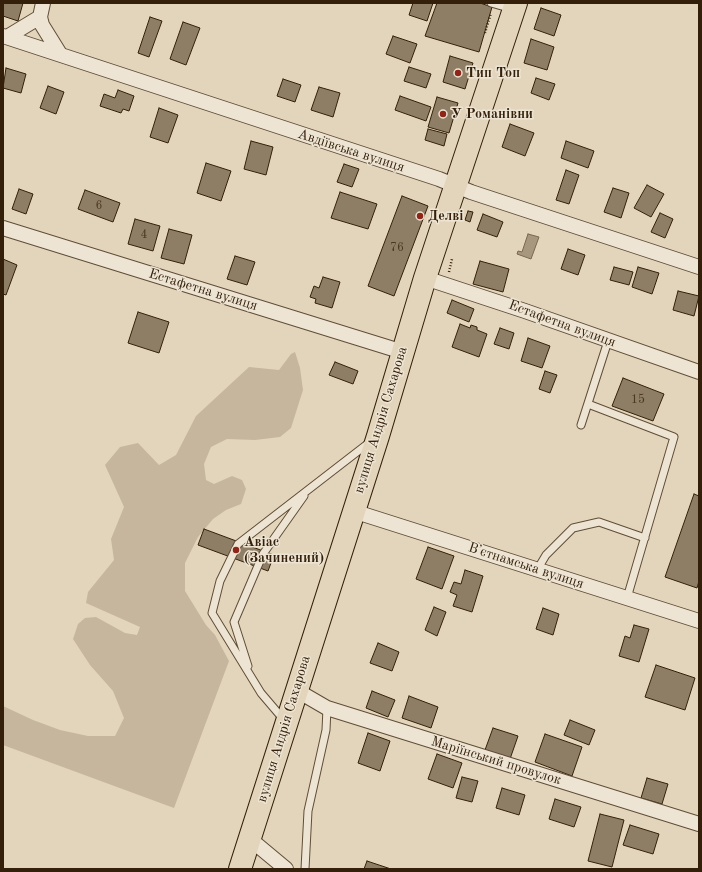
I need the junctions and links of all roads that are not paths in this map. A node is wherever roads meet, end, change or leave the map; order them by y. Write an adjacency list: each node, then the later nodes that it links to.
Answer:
1 (43, 3): 4 (street)
2 (491, 3): 3 (lane)
3 (515, 6): 7 (main road, вулиця Андрія Сахарова)
4 (40, 17): 5 (street); 6 (street)
5 (5, 36): 6 (street, Авдіївська вулиця)
6 (60, 54): 7 (street, Авдіївська вулиця)
7 (457, 186): 9 (street, Авдіївська вулиця); 10 (main road, вулиця Андрія Сахарова)
8 (3, 228): 12 (street, Естафетна вулиця)
9 (699, 267)
10 (425, 278): 11 (street, Естафетна вулиця); 12 (main road, вулиця Андрія Сахарова)
11 (608, 341): 13 (street, Естафетна вулиця); 14 (lane)
12 (403, 352): 16 (main road, вулиця Андрія Сахарова)
13 (699, 372)
14 (588, 404): 15 (lane); 19 (lane)
15 (581, 425)
16 (378, 436): 17 (lane); 18 (main road, вулиця Андрія Сахарова)
17 (309, 489): 24 (lane); 24 (lane)
18 (353, 511): 20 (street, Вʼєтнамська вулиця); 23 (main road, вулиця Андрія Сахарова)
19 (645, 538): 20 (lane); 21 (lane)
20 (537, 570): 21 (street, Вʼєтнамська вулиця)
21 (627, 598): 22 (street, Вʼєтнамська вулиця)
22 (699, 621)
23 (296, 690): 25 (street, Маріїнський провулок); 26 (main road, вулиця Андрія Сахарова)
24 (261, 693): 26 (lane)
25 (327, 708): 27 (street, Маріїнський провулок); 31 (lane)
26 (286, 722): 28 (main road, вулиця Андрія Сахарова)
27 (699, 824)
28 (250, 838): 29 (main road, вулиця Андрія Сахарова); 30 (street)
29 (240, 869)
30 (286, 869)
31 (305, 869)

